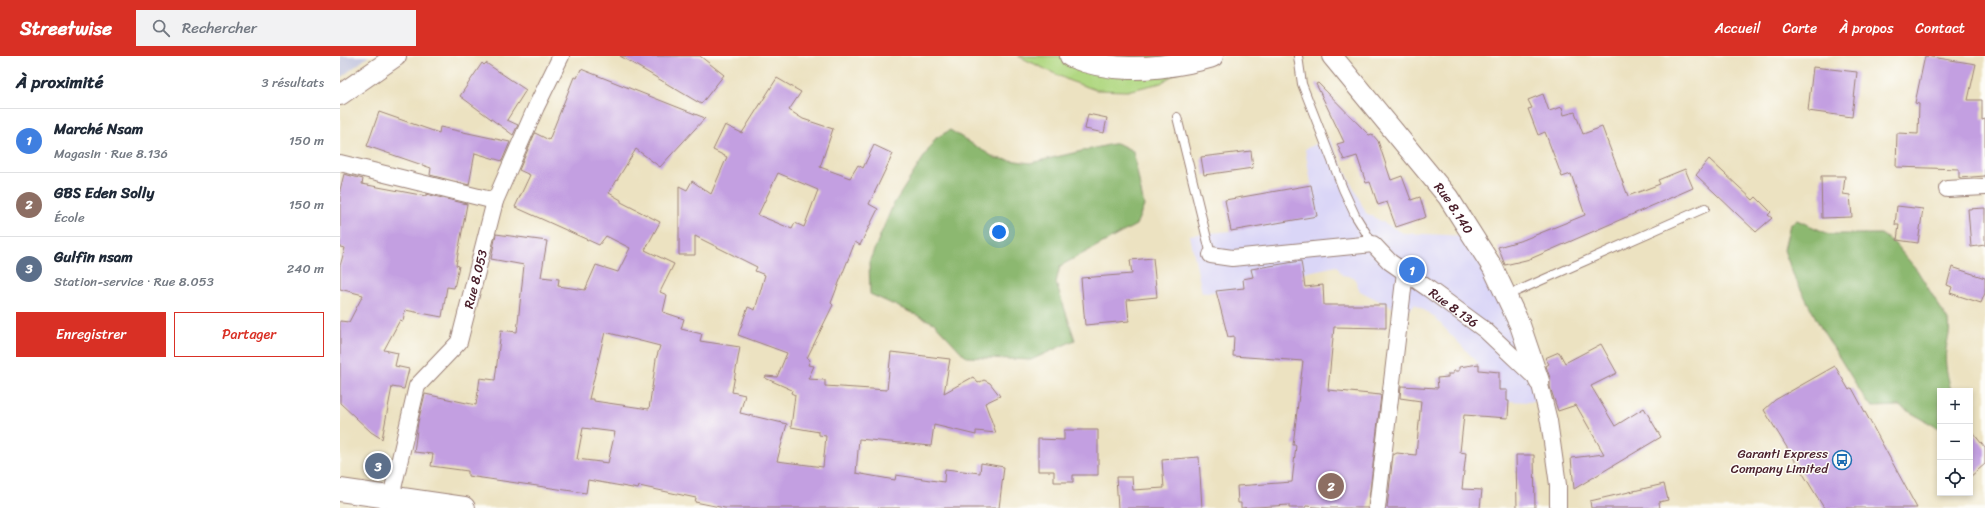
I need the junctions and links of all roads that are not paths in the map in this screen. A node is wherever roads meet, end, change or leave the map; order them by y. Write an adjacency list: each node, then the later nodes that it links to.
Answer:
1 (396, 56): 7 (street)
2 (560, 56): 12 (street, Rue 8.053)
3 (1071, 56): 4 (main road)
4 (1212, 56)
5 (1298, 56): 14 (lane)
6 (1332, 56): 17 (street, Rue 8.140)
7 (340, 95)
8 (1177, 117): 15 (lane)
9 (340, 163): 12 (street)
10 (1985, 187): 11 (street)
11 (1947, 189)
12 (495, 201): 20 (street, Rue 8.053)
13 (1705, 208): 17 (lane)
14 (1373, 244): 15 (street); 16 (street, Rue 8.136)
15 (1210, 255)
16 (1405, 272): 18 (street, Rue 8.136); 22 (street)
17 (1506, 296): 18 (street, Rue 8.140)
18 (1539, 382): 23 (street)
19 (340, 490): 20 (main road)
20 (391, 497): 21 (main road)
21 (464, 508)
22 (1377, 508)
23 (1558, 508)

